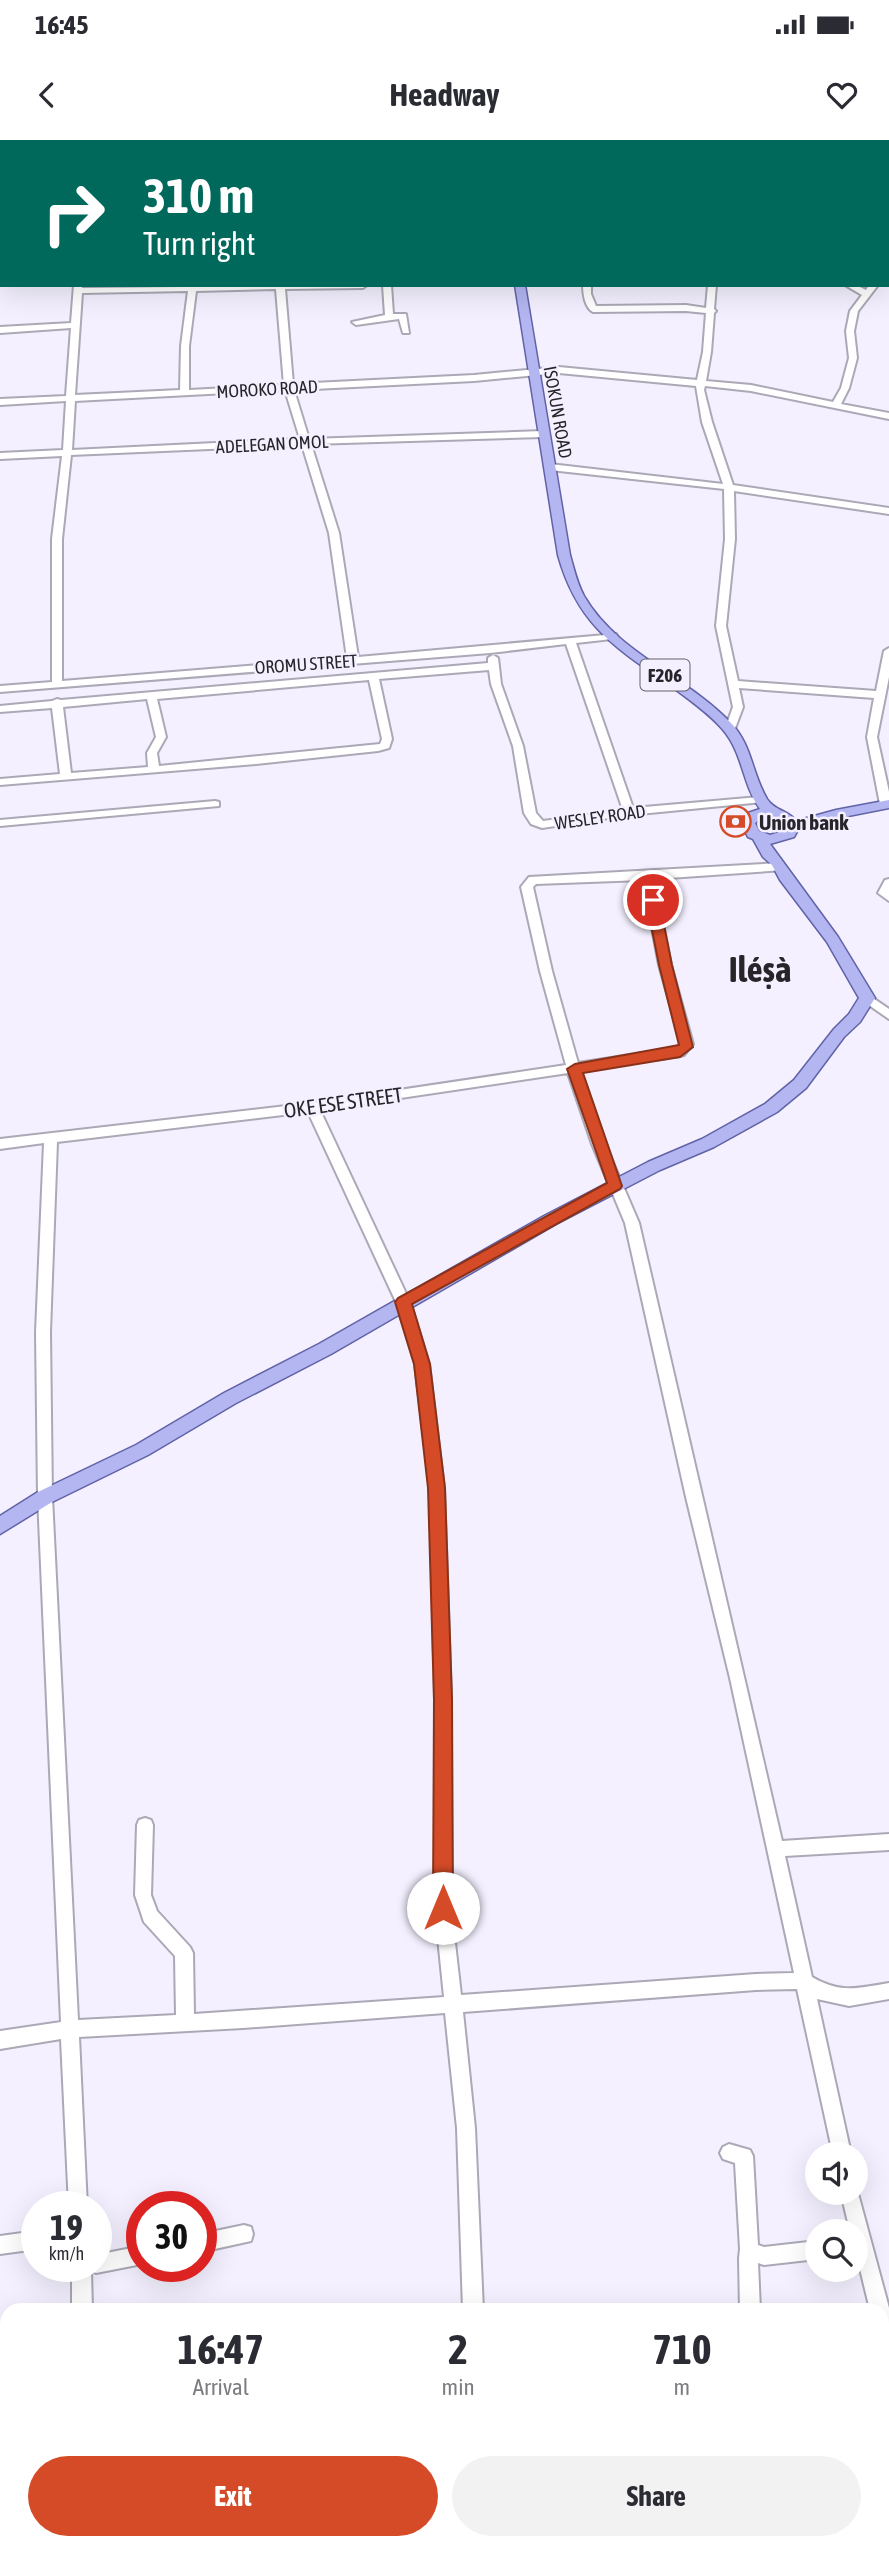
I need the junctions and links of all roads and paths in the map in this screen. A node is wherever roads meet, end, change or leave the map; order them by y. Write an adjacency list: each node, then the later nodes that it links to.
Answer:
1 (280, 287): 9 (street); 19 (street)
2 (387, 287): 12 (street)
3 (520, 287): 17 (main road, ISOKUN ROAD / F206)
4 (587, 287): 11 (street)
5 (712, 287): 11 (street)
6 (853, 287): 10 (street)
7 (872, 287): 10 (street)
8 (78, 288): 9 (street); 14 (street)
9 (192, 290): 20 (street)
10 (867, 294): 23 (street)
11 (712, 311): 18 (street)
12 (389, 317): 13 (street); 16 (street)
13 (356, 323)
14 (75, 325): 15 (street); 21 (street)
15 (0, 330)
16 (406, 331)
17 (534, 373): 18 (street, MOROKO ROAD); 19 (street, MOROKO ROAD); 25 (main road, ISOKUN ROAD / F206)
18 (701, 382): 23 (street, MOROKO ROAD); 30 (street)
19 (289, 388): 20 (street, MOROKO ROAD); 26 (street)
20 (184, 393): 21 (street, MOROKO ROAD)
21 (71, 399): 22 (street, MOROKO ROAD); 27 (street)
22 (0, 402)
23 (837, 403): 24 (street, MOROKO ROAD)
24 (889, 416)
25 (543, 435): 26 (street, ADELEGAN OMOL); 29 (main road, ISOKUN ROAD / F206)
26 (307, 443): 27 (street, ADELEGAN OMOL); 36 (street)
27 (67, 453): 28 (street, ADELEGAN OMOL); 39 (street)
28 (0, 456)
29 (550, 467): 30 (street); 32 (main road, ISOKUN ROAD / F206)
30 (729, 487): 31 (street); 40 (street)
31 (889, 511)
32 (612, 636): 33 (street, OROMU STREET); 46 (main road, ISOKUN ROAD / F206)
33 (570, 642): 34 (street, OROMU STREET); 53 (street)
34 (490, 650): 36 (street, OROMU STREET); 37 (street, WESLEY ROAD)
35 (889, 651): 43 (street)
36 (353, 661): 39 (street, OROMU STREET)
37 (495, 666): 38 (street); 53 (street, WESLEY ROAD)
38 (373, 675): 42 (street); 47 (street)
39 (57, 684): 41 (street, OROMU STREET)
40 (734, 684): 43 (street); 46 (street)
41 (0, 689)
42 (150, 695): 44 (street); 47 (street)
43 (881, 695): 52 (street)
44 (57, 702): 45 (street); 48 (street)
45 (0, 709)
46 (730, 729): 50 (main road, ISOKUN ROAD / F206)
47 (154, 769): 48 (street)
48 (66, 776): 49 (street)
49 (0, 782)
50 (759, 800): 53 (street, WESLEY ROAD); 54 (main road, F206); 56 (main road)
51 (215, 804): 57 (street)
52 (888, 804): 55 (main road)
53 (629, 812)
54 (776, 814): 55 (main road); 56 (main road); 58 (main road, F206)
55 (836, 814): 58 (main road)
56 (751, 818): 59 (main road)
57 (0, 823)
58 (788, 832): 59 (main road); 60 (main road)
59 (759, 837): 60 (main road)
60 (779, 865): 61 (street); 64 (main road)
61 (648, 876): 66 (street, OKE ESE STREET); 66 (street)
62 (889, 883): 63 (street)
63 (889, 897)
64 (867, 998): 65 (street); 70 (main road)
65 (889, 1015)
66 (575, 1069): 67 (street, OKE ESE STREET); 70 (street)
67 (312, 1107): 68 (street, OKE ESE STREET); 71 (street)
68 (51, 1137): 69 (street, OKE ESE STREET); 72 (street)
69 (0, 1144)
70 (615, 1186): 71 (main road); 76 (street)
71 (403, 1302): 72 (main road); 79 (street)
72 (45, 1497): 73 (main road); 81 (street)
73 (0, 1526)
74 (145, 1825): 80 (street)
75 (889, 1842): 76 (street)
76 (777, 1849): 77 (street)
77 (803, 1980): 78 (street); 79 (street); 83 (street)
78 (889, 1991)
79 (453, 2003): 80 (street); 95 (street)
80 (185, 2022): 81 (street)
81 (69, 2029): 82 (street); 85 (street)
82 (0, 2040)
83 (839, 2142)
84 (729, 2153): 91 (street)
85 (77, 2191)
86 (244, 2234): 87 (street)
87 (217, 2240)
88 (21, 2242): 89 (street)
89 (0, 2245)
90 (805, 2251): 91 (street)
91 (752, 2252): 96 (street)
92 (868, 2272): 97 (street)
93 (82, 2282): 94 (street)
94 (82, 2303)
95 (473, 2303)
96 (750, 2303)
97 (878, 2303)

